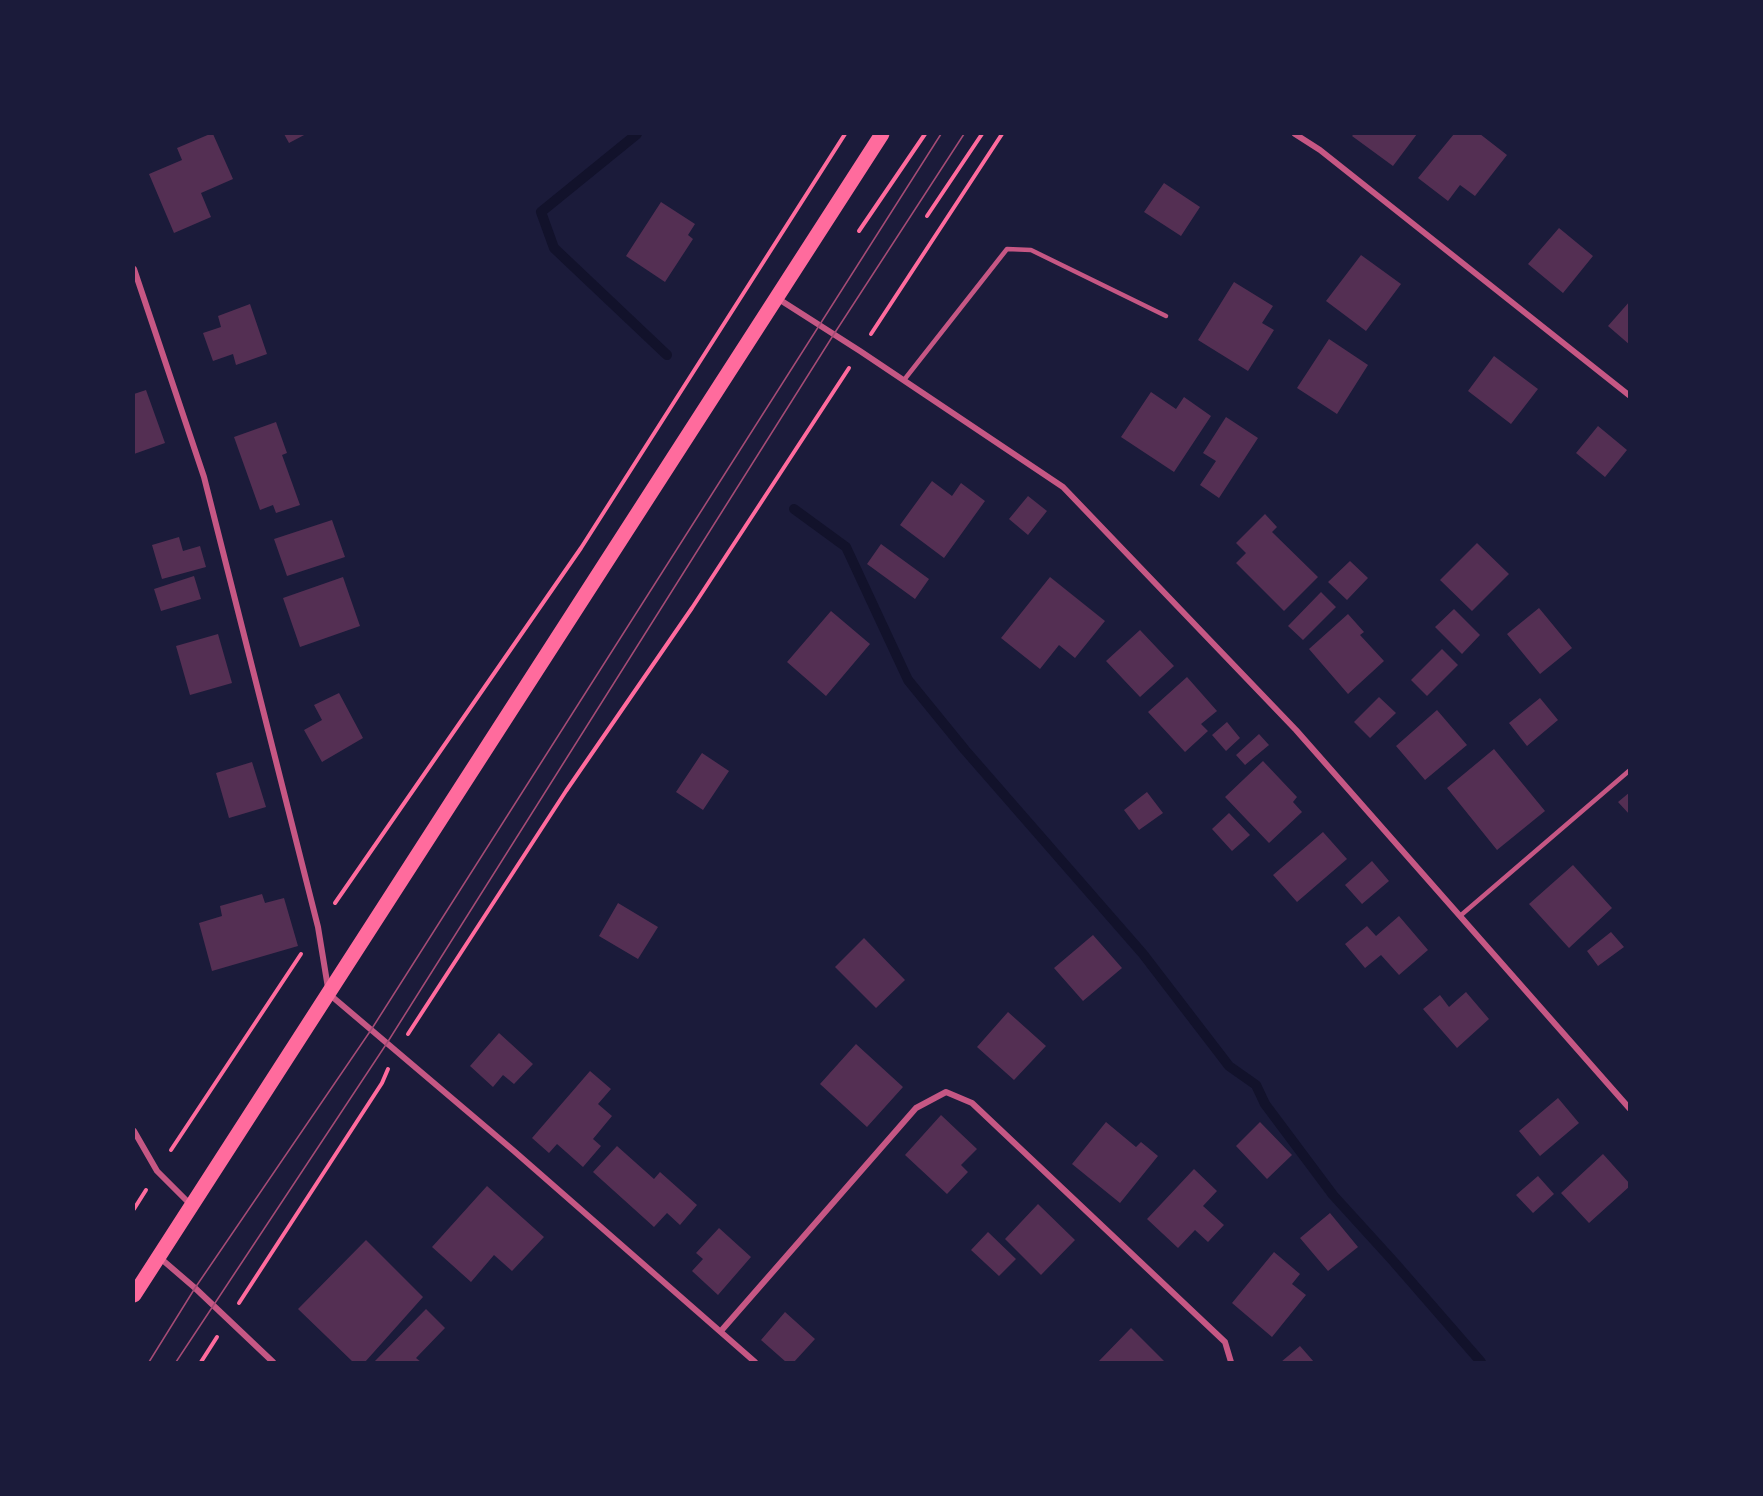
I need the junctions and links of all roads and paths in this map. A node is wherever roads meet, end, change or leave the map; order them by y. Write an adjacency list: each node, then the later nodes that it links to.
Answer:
1 (844, 134): 17 (path)
2 (882, 134): 10 (main road)
3 (925, 134): 8 (path)
4 (982, 134): 7 (path)
5 (1002, 134): 12 (path)
6 (1295, 134): 14 (street)
7 (927, 216)
8 (859, 231)
9 (134, 269): 17 (street)
10 (777, 297): 12 (street); 18 (main road)
11 (1166, 316): 13 (lane)
12 (860, 351): 13 (street); 19 (path)
13 (904, 380): 16 (street)
14 (1629, 396)
15 (1629, 770): 16 (lane)
16 (1460, 916): 20 (street)
17 (318, 927): 18 (street); 22 (path)
18 (329, 994): 19 (street); 23 (main road)
19 (397, 1050): 27 (path); 28 (street)
20 (1629, 1109)
21 (134, 1131): 22 (street)
22 (157, 1171): 23 (street); 24 (path)
23 (191, 1205): 25 (main road)
24 (134, 1209)
25 (158, 1257): 26 (main road); 27 (street)
26 (134, 1295)
27 (228, 1319): 29 (path); 30 (street)
28 (721, 1331): 31 (street); 32 (street)
29 (201, 1362)
30 (273, 1362)
31 (755, 1362)
32 (1231, 1362)

